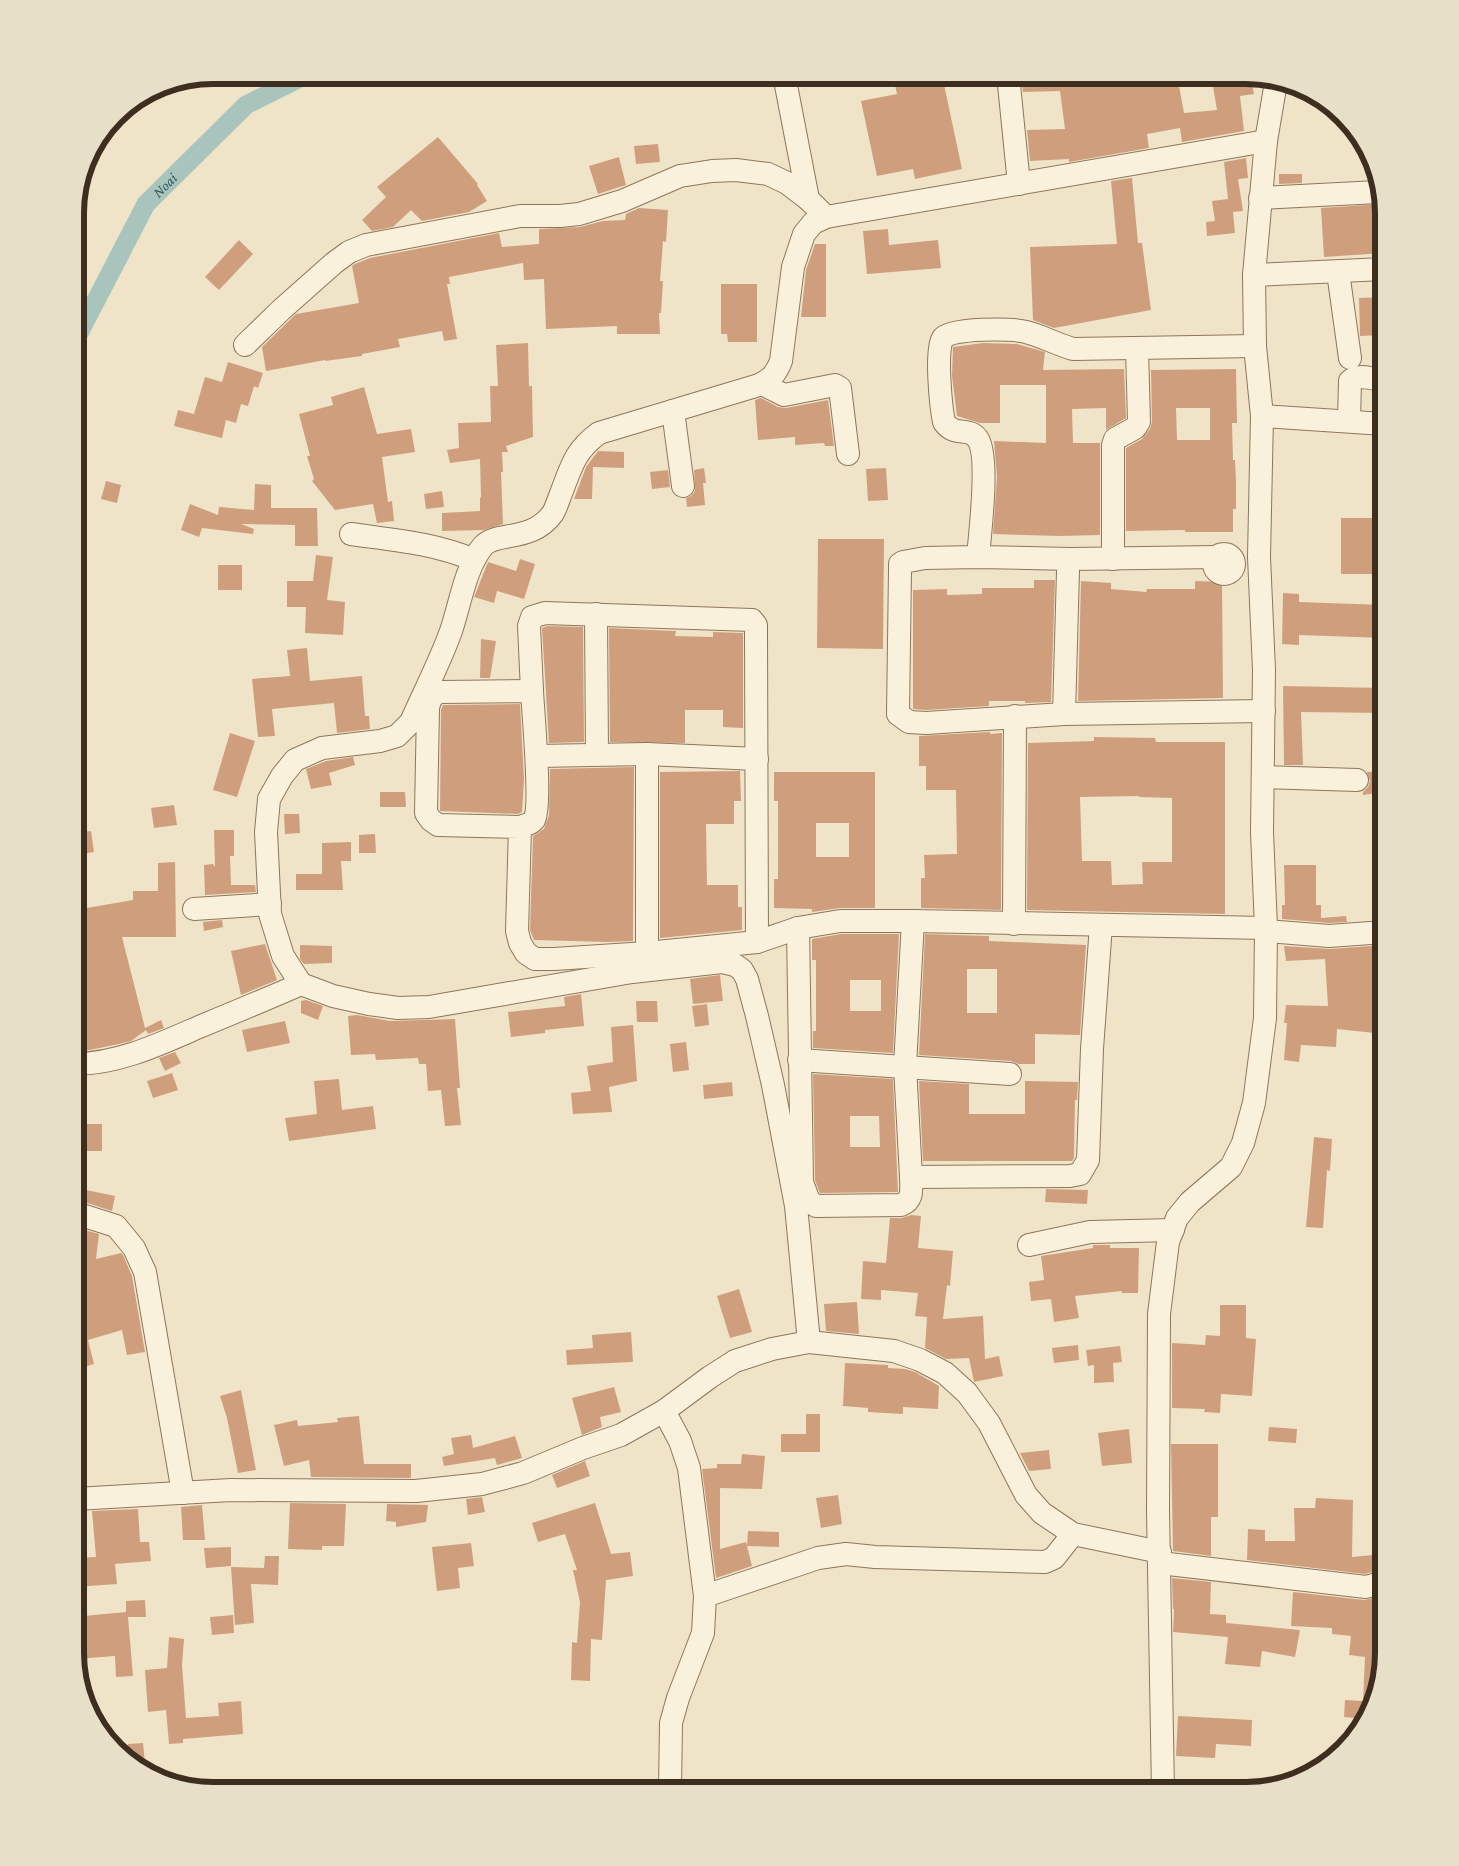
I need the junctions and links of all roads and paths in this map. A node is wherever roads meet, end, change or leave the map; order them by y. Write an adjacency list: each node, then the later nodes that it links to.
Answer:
1 (786, 84): 8 (street)
2 (1009, 84): 5 (street)
3 (1275, 87): 4 (street)
4 (1266, 141): 5 (street); 7 (street)
5 (1019, 184): 9 (street)
6 (1374, 192): 7 (street)
7 (1260, 198): 12 (street)
8 (808, 199): 9 (street); 13 (street)
9 (826, 218): 18 (street)
10 (1375, 270): 11 (street)
11 (1338, 272): 12 (street); 16 (street)
12 (1254, 275): 14 (street)
13 (245, 345)
14 (1255, 346): 15 (street); 20 (street)
15 (1137, 348): 26 (street); 27 (street)
16 (1350, 358)
17 (1375, 379): 21 (street)
18 (762, 384): 19 (street); 23 (street)
19 (673, 411): 24 (street); 28 (street)
20 (1262, 416): 21 (street); 31 (street)
21 (1349, 421): 22 (street)
22 (1375, 423)
23 (848, 454)
24 (683, 486)
25 (351, 534): 28 (street)
26 (978, 557): 27 (street); 29 (street)
27 (1113, 559): 30 (street)
28 (474, 560): 45 (street)
29 (908, 562): 32 (street); 37 (street)
30 (1223, 564): 31 (street); 32 (street)
31 (1260, 564): 35 (street)
32 (1068, 571): 36 (street)
33 (596, 614): 34 (street); 38 (street); 41 (street)
34 (532, 691): 40 (street); 44 (street)
35 (1264, 711): 36 (street); 42 (street)
36 (1064, 714): 37 (street)
37 (1015, 716): 48 (street)
38 (597, 754): 39 (street); 40 (street)
39 (647, 754): 41 (street); 54 (street)
40 (537, 756): 44 (street)
41 (757, 759): 53 (street)
42 (1263, 778): 43 (street); 51 (street)
43 (1357, 780)
44 (520, 827): 54 (street)
45 (270, 904): 46 (street); 55 (street)
46 (194, 909)
47 (913, 921): 48 (street); 50 (street); 58 (street)
48 (1014, 924): 49 (street)
49 (1101, 925): 51 (street); 60 (street)
50 (798, 928): 53 (street); 56 (street)
51 (1266, 929): 52 (street); 62 (street)
52 (1375, 933)
53 (756, 942): 54 (street)
54 (647, 953)
55 (301, 984): 57 (street); 64 (street)
56 (799, 1060): 58 (street); 60 (street)
57 (84, 1064)
58 (905, 1066): 59 (street); 60 (street)
59 (1010, 1074)
60 (911, 1177)
61 (84, 1216): 66 (street)
62 (1173, 1230): 63 (street); 69 (street)
63 (1029, 1245)
64 (809, 1342): 65 (street); 68 (street)
65 (664, 1411): 66 (street); 71 (street)
66 (183, 1493): 67 (street)
67 (84, 1498)
68 (1073, 1534): 69 (street); 71 (street)
69 (1160, 1558): 70 (street); 73 (street)
70 (1375, 1584)
71 (705, 1596): 72 (street)
72 (670, 1782)
73 (1163, 1782)

